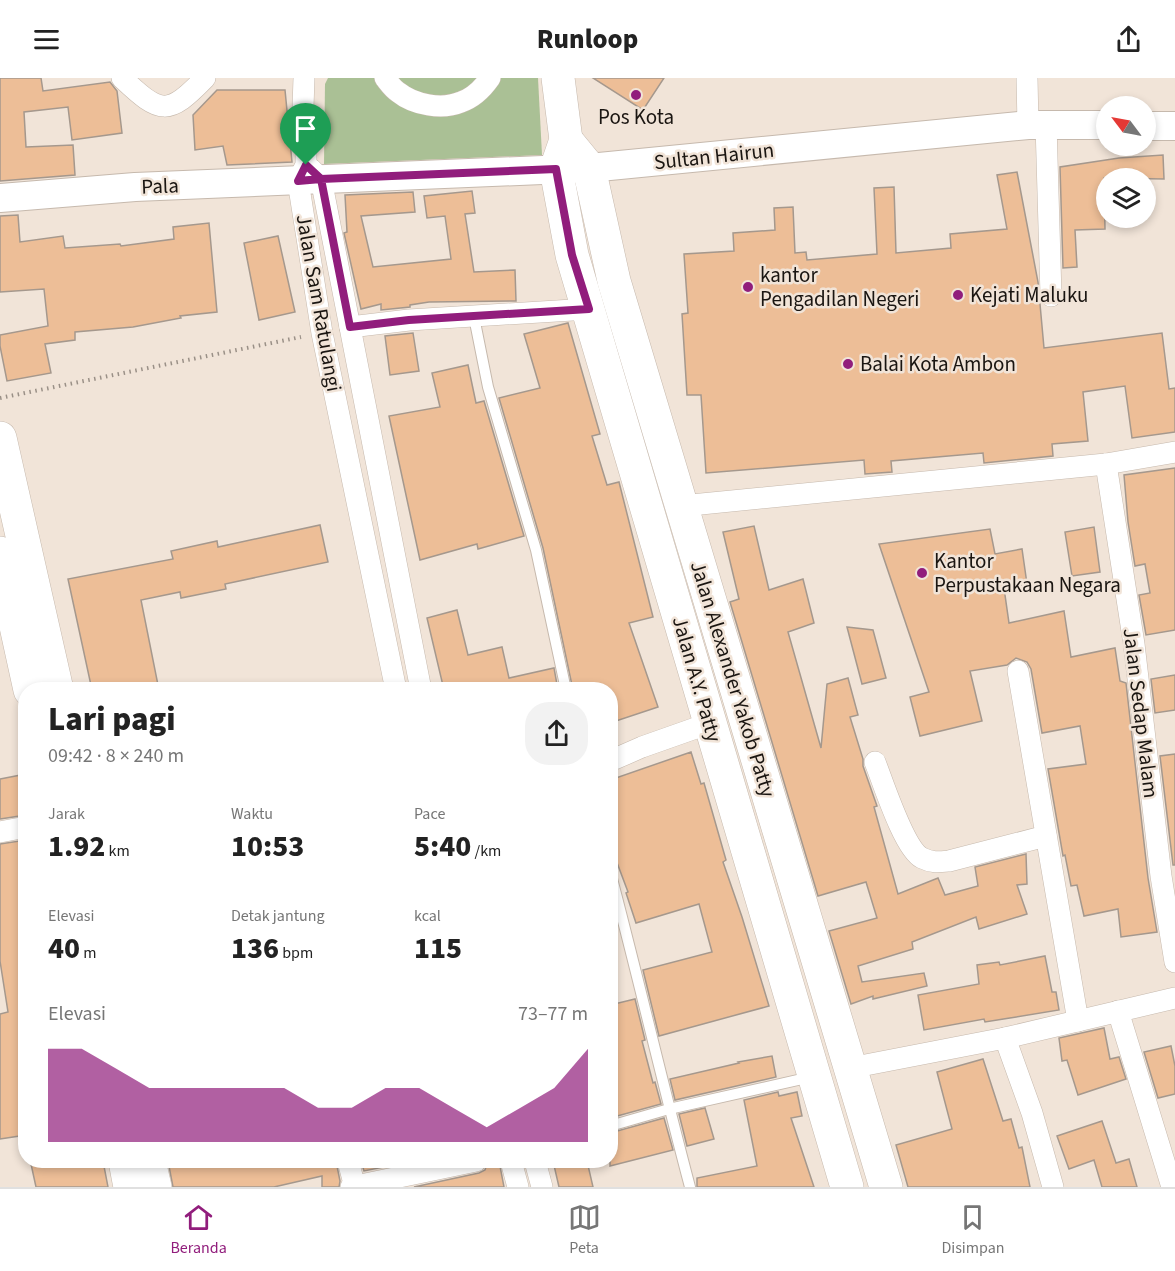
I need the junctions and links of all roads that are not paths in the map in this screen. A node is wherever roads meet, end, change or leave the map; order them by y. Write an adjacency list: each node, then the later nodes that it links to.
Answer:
1 (122, 78): 2 (street)
2 (205, 78)
3 (304, 78): 14 (street)
4 (385, 78): 5 (street)
5 (490, 78)
6 (558, 78): 12 (main road, Jalan A.Y. Patty)
7 (1027, 78): 8 (street)
8 (1037, 124): 9 (street, Sultan Hairun); 13 (street, Sultan Hairun); 16 (street)
9 (1096, 125)
10 (1156, 126): 11 (street)
11 (1175, 126)
12 (561, 155): 13 (main road); 14 (street); 17 (main road, Jalan A.Y. Patty)
13 (589, 168): 23 (main road, Jalan Alexander Yakob Patty)
14 (308, 175): 15 (street, Pala); 19 (street, Jalan Sam Ratulangi); 28 (street, Jalan Sam Ratulangi)
15 (0, 198)
16 (1051, 296)
17 (589, 309): 18 (street); 31 (main road, Jalan A.Y. Patty)
18 (474, 317): 19 (street); 30 (lane)
19 (350, 327): 29 (street, Jalan Sam Ratulangi)
20 (0, 438): 27 (main road)
21 (1175, 452): 22 (street)
22 (1106, 464): 23 (street); 38 (street, Jalan Sedap Malam)
23 (681, 506): 43 (main road, Jalan Alexander Yakob Patty)
24 (0, 553): 26 (main road)
25 (1018, 671): 36 (street)
26 (28, 682)
27 (55, 682)
28 (394, 682)
29 (419, 682)
30 (564, 682)
31 (710, 723): 32 (street); 44 (main road, Jalan A.Y. Patty)
32 (618, 757)
33 (875, 762): 36 (street)
34 (18, 829): 35 (street)
35 (0, 832)
36 (1046, 836): 41 (street)
37 (618, 901): 45 (lane)
38 (1175, 962)
39 (1175, 998): 40 (street)
40 (1118, 1011): 41 (street); 62 (street)
41 (1078, 1021): 42 (street)
42 (1005, 1038): 43 (street); 61 (street)
43 (850, 1068): 60 (main road, Jalan Alexander Yakob Patty)
44 (814, 1076): 45 (lane); 59 (main road, Jalan A.Y. Patty)
45 (669, 1109): 46 (lane); 58 (lane)
46 (618, 1124)
47 (126, 1168): 53 (main road)
48 (151, 1168): 54 (main road)
49 (350, 1168): 55 (street)
50 (443, 1168): 55 (street)
51 (513, 1168): 56 (street)
52 (537, 1168): 57 (street)
53 (130, 1187)
54 (155, 1187)
55 (354, 1187)
56 (518, 1187)
57 (542, 1187)
58 (690, 1187)
59 (847, 1187)
60 (886, 1187)
61 (1053, 1187)
62 (1172, 1187)

